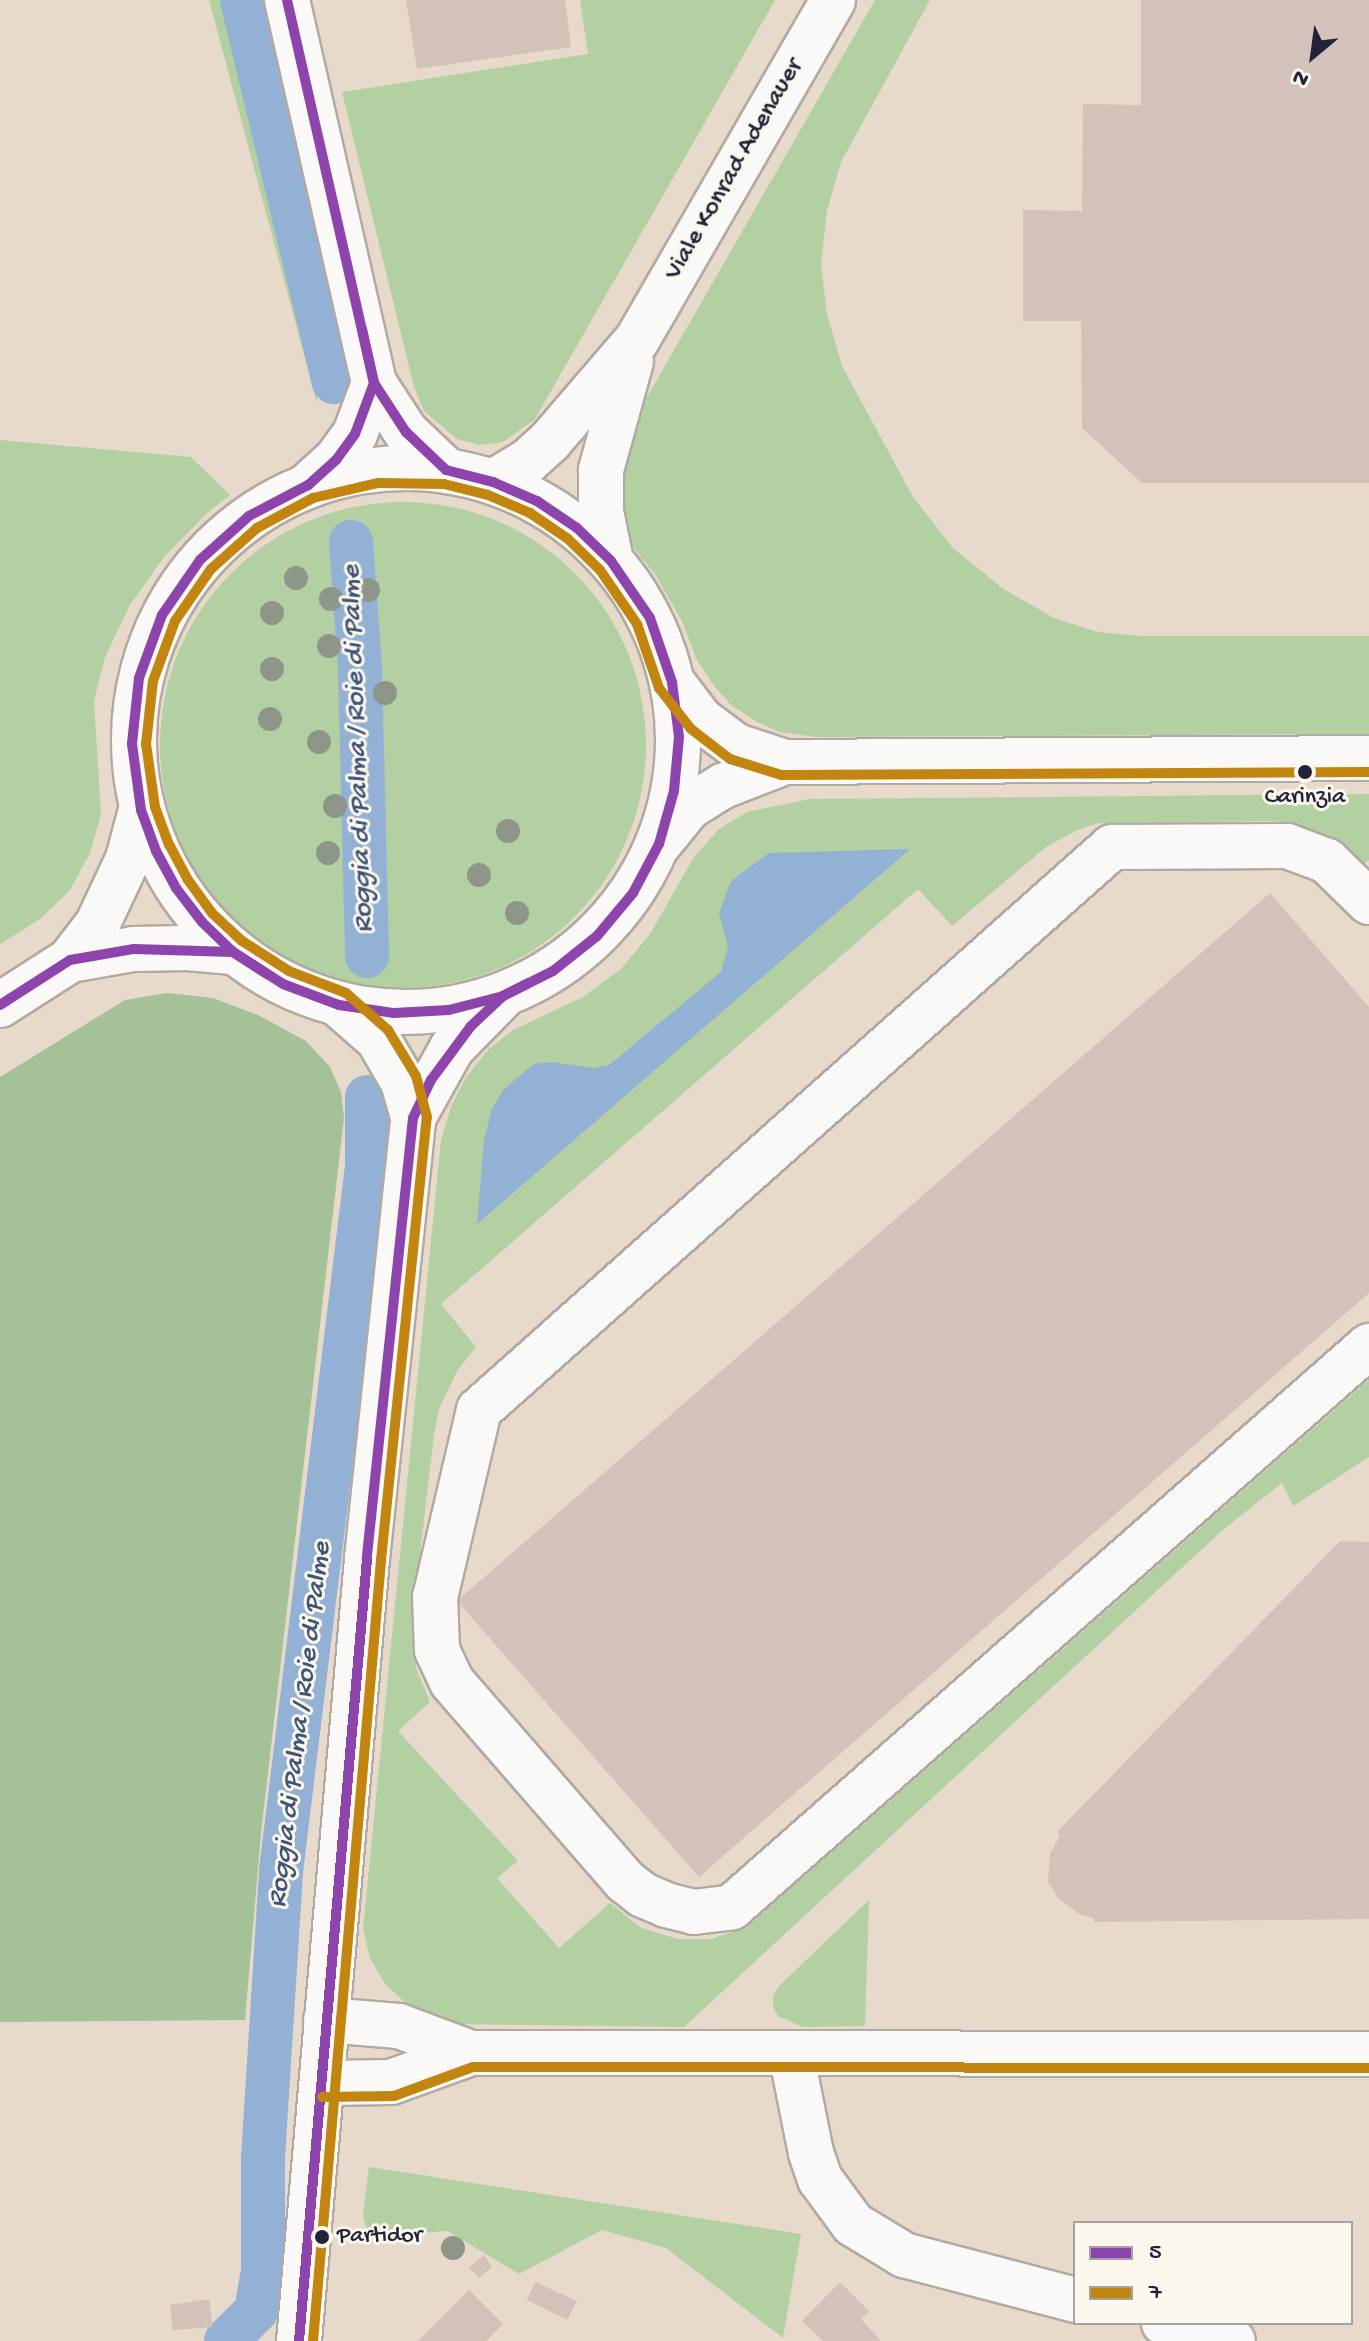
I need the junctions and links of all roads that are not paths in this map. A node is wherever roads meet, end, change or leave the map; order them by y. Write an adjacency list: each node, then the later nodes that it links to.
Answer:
1 (287, 0): 4 (street)
2 (833, 0): 3 (street, Viale Konrad Adenauer)
3 (637, 340): 6 (street, Viale Konrad Adenauer); 8 (street, Viale Konrad Adenauer)
4 (374, 383): 5 (street); 7 (street)
5 (446, 470): 6 (street); 7 (street)
6 (493, 482): 8 (street)
7 (308, 485): 12 (street)
8 (611, 561): 9 (street)
9 (672, 682): 11 (street); 13 (street)
10 (1369, 758): 11 (street)
11 (785, 762): 13 (street)
12 (141, 810): 15 (street); 16 (street)
13 (659, 844): 17 (street)
14 (1369, 902): 21 (street)
15 (233, 952): 16 (street); 19 (street)
16 (70, 960): 18 (street)
17 (503, 996): 19 (street); 20 (street)
18 (0, 1005)
19 (339, 1005): 20 (street)
20 (413, 1118): 22 (street)
21 (1369, 1346)
22 (326, 2020): 23 (street); 26 (street)
23 (471, 2053): 24 (street); 26 (street)
24 (791, 2053): 25 (street); 27 (street)
25 (1369, 2054)
26 (322, 2083): 29 (street)
27 (1073, 2299)
28 (1172, 2325): 30 (street)
29 (299, 2341)
30 (1233, 2341)

